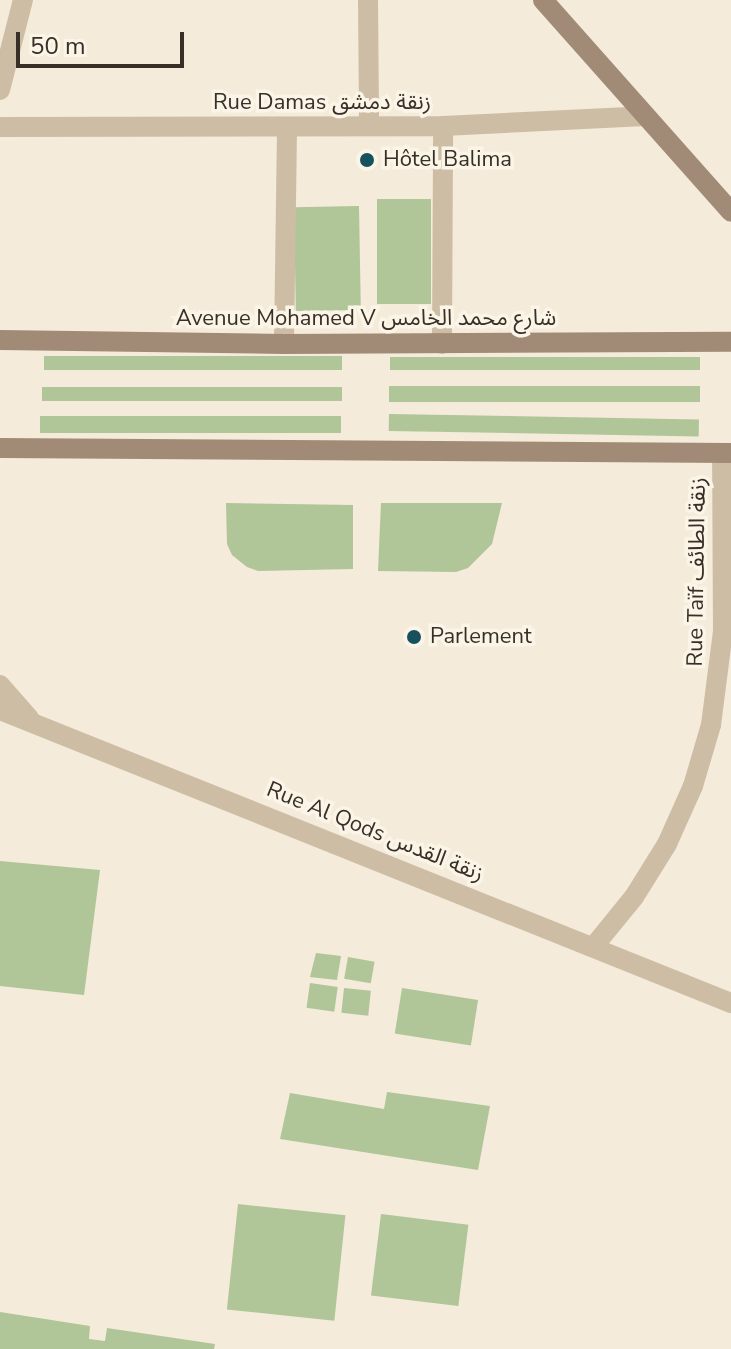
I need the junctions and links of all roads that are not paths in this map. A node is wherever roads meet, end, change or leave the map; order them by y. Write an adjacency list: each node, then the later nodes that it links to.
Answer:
1 (23, 0): 4 (street)
2 (368, 0): 6 (street)
3 (543, 0): 5 (main road)
4 (0, 90)
5 (645, 116): 7 (street, Rue Damas زنقة دمشق); 10 (main road)
6 (369, 126): 7 (street, Rue Damas زنقة دمشق); 9 (street, Rue Damas زنقة دمشق)
7 (443, 126): 14 (street)
8 (0, 127): 9 (street, Rue Damas زنقة دمشق)
9 (287, 128): 13 (street)
10 (731, 212)
11 (0, 340): 13 (main road, Avenue Mohamed V شارع محمد الخامس)
12 (731, 342): 14 (main road, Avenue Mohamed V شارع محمد الخامس)
13 (284, 344): 14 (main road, Avenue Mohamed V شارع محمد الخامس)
14 (442, 344)
15 (0, 448): 16 (main road)
16 (727, 453): 20 (street, Rue Taïf زنقة الطائف)
17 (0, 685): 19 (street)
18 (0, 710): 19 (street, Rue Al Qods زنقة القدس)
19 (33, 723): 20 (street, Rue Al Qods زنقة القدس)
20 (594, 946): 21 (street, Rue Al Qods زنقة القدس)
21 (731, 1003)

